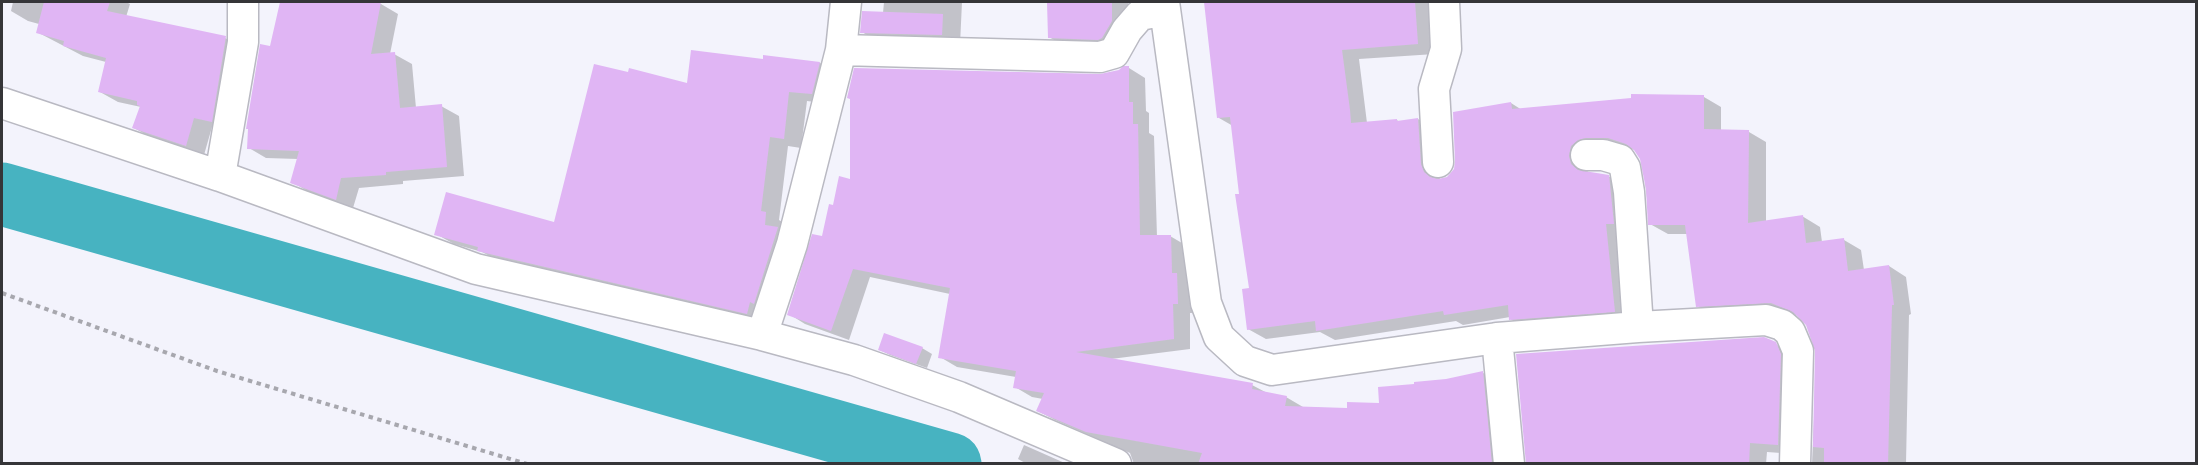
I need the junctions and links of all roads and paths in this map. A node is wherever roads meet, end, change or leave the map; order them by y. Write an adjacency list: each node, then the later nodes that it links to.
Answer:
1 (243, 2): 9 (street)
2 (846, 2): 5 (street)
3 (1444, 2): 8 (street)
4 (1164, 6): 5 (street); 13 (street)
5 (841, 50): 12 (street)
6 (2, 103): 9 (street)
7 (1586, 155): 11 (street)
8 (1438, 162)
9 (220, 176): 12 (street)
10 (2, 293): 14 (path)
11 (1638, 327): 13 (street); 17 (street)
12 (762, 335): 15 (street)
13 (1497, 338): 16 (street)
14 (527, 464)
15 (1116, 464)
16 (1509, 464)
17 (1795, 464)

